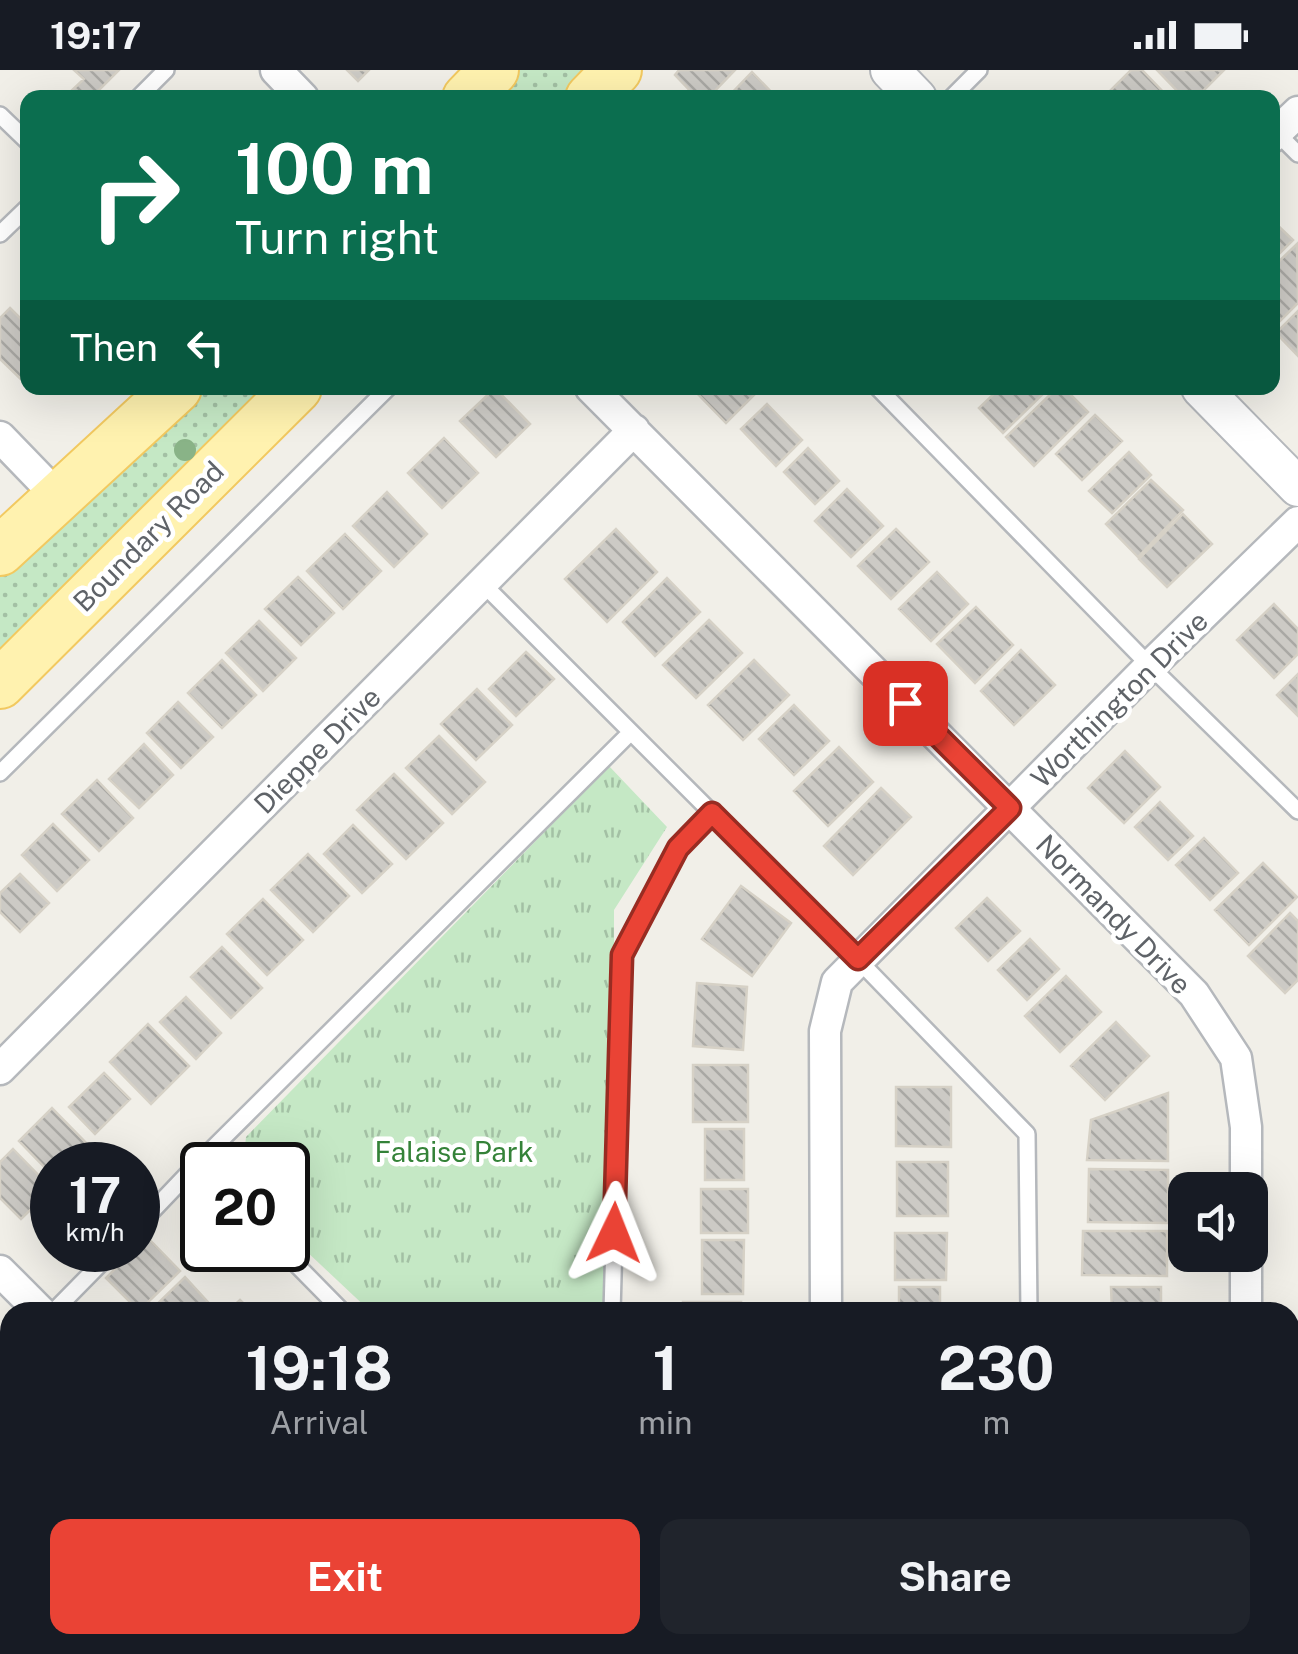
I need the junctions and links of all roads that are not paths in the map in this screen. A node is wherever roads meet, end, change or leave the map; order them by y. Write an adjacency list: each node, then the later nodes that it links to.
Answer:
1 (166, 70): 6 (lane)
2 (276, 70): 7 (street)
3 (494, 70): 8 (main road)
4 (890, 70): 9 (street)
5 (979, 70): 10 (lane)
6 (146, 90)
7 (296, 90)
8 (475, 90)
9 (909, 90)
10 (959, 90)
11 (0, 115): 12 (lane)
12 (20, 134)
13 (20, 215): 14 (lane)
14 (0, 234)
15 (169, 395): 24 (main road)
16 (290, 395): 29 (main road, Boundary Road)
17 (381, 395): 31 (lane)
18 (598, 395): 21 (street, Normandy Drive)
19 (885, 395): 28 (lane)
20 (1207, 395): 23 (street)
21 (634, 430): 27 (street, Dieppe Drive); 32 (street, Normandy Drive)
22 (0, 437): 24 (street)
23 (1298, 487)
24 (59, 498): 26 (main road)
25 (1298, 522): 28 (street, Worthington Drive)
26 (0, 551)
27 (482, 584): 30 (lane); 36 (street, Dieppe Drive)
28 (1150, 666): 32 (street, Worthington Drive); 33 (lane)
29 (0, 684)
30 (631, 732): 34 (lane); 37 (lane)
31 (0, 773)
32 (1010, 808): 35 (street, Worthington Drive); 38 (street, Normandy Drive)
33 (1298, 811)
34 (712, 813): 35 (lane); 48 (lane)
35 (858, 959): 49 (street, Worthington Drive); 50 (lane)
36 (0, 1068)
37 (224, 1142)
38 (1246, 1172)
39 (180, 1185): 40 (lane)
40 (160, 1205)
41 (0, 1270): 45 (street)
42 (92, 1272): 46 (lane)
43 (304, 1272): 47 (lane)
44 (1246, 1272): 51 (street)
45 (31, 1302)
46 (63, 1302)
47 (333, 1302)
48 (612, 1302)
49 (826, 1302)
50 (1029, 1302)
51 (1246, 1302)

